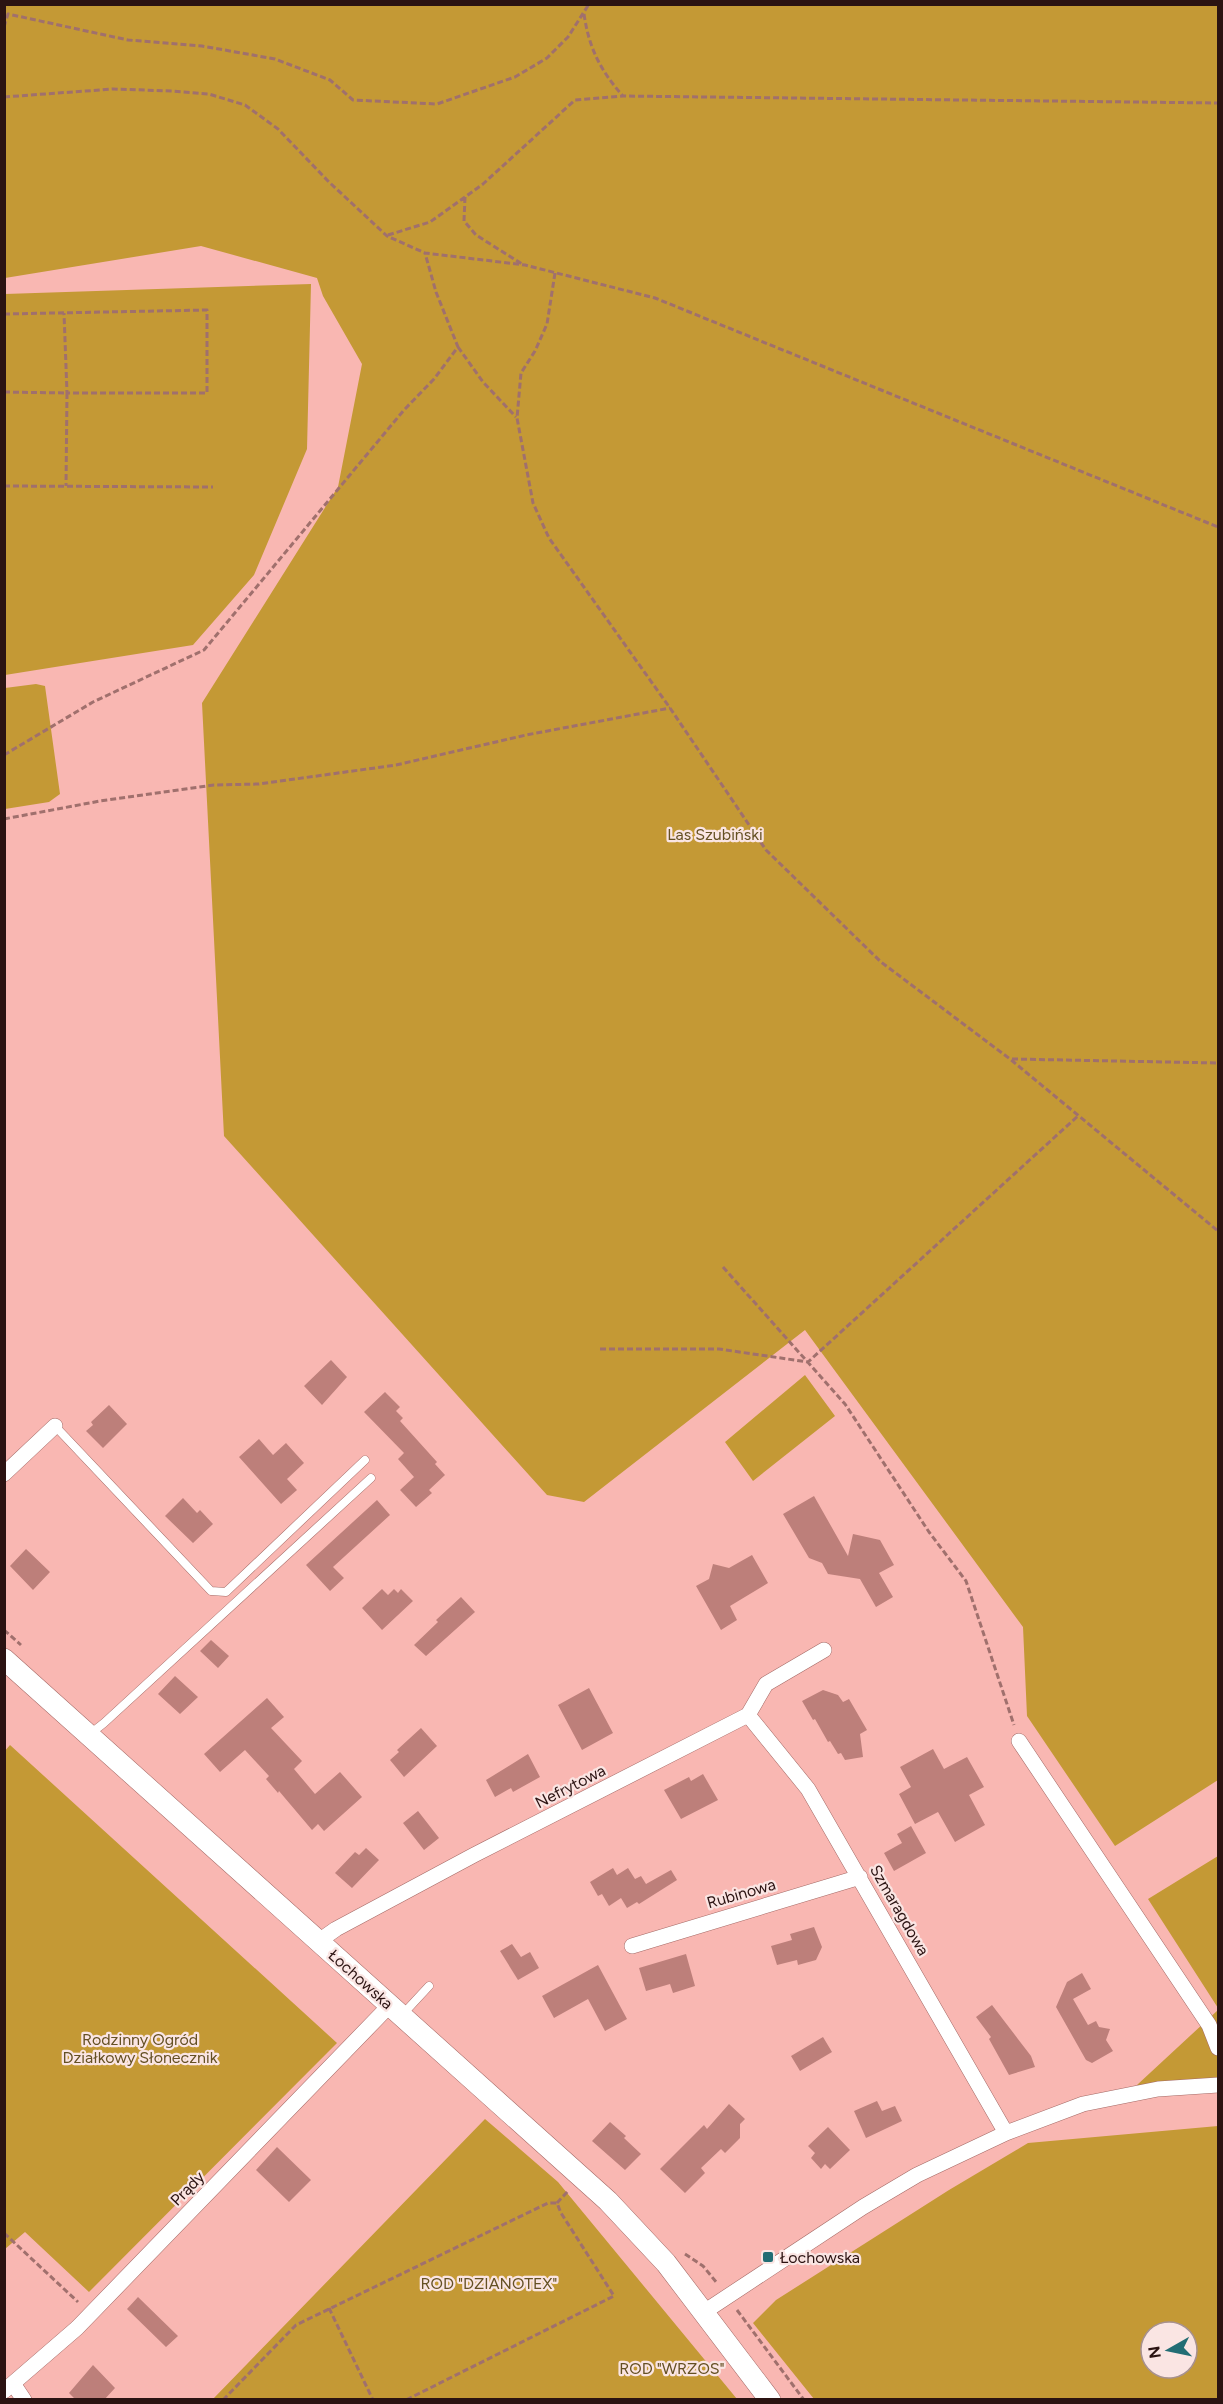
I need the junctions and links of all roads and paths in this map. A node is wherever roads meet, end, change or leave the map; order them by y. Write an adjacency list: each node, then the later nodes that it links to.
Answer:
1 (589, 4): 2 (path)
2 (584, 12): 3 (path); 4 (path)
3 (4, 27)
4 (622, 96): 6 (path); 7 (path)
5 (4, 97): 8 (path)
6 (1218, 103)
7 (465, 197): 8 (path); 10 (path)
8 (387, 236): 9 (path)
9 (425, 254): 10 (path); 14 (path)
10 (525, 265): 11 (path)
11 (555, 272): 17 (path); 21 (path)
12 (64, 313): 13 (path); 16 (path); 16 (path)
13 (4, 314)
14 (458, 347): 17 (path); 23 (path)
15 (4, 392): 16 (path)
16 (67, 393): 19 (path)
17 (517, 418): 22 (path)
18 (4, 486): 19 (path)
19 (66, 486): 20 (path)
20 (213, 487)
21 (1218, 527)
22 (670, 708): 24 (path); 25 (path)
23 (4, 755)
24 (4, 819)
25 (1011, 1059): 26 (path); 27 (path)
26 (1218, 1063)
27 (1079, 1115): 28 (path); 31 (path)
28 (1218, 1231)
29 (723, 1267): 31 (path)
30 (600, 1349): 31 (path)
31 (808, 1362): 40 (path)
32 (55, 1426): 33 (lane); 34 (street)
33 (365, 1460)
34 (4, 1474)
35 (371, 1478): 39 (lane)
36 (824, 1650): 38 (street)
37 (4, 1659): 39 (main road, Łochowska)
38 (748, 1715): 41 (street, Szmaragdowa); 42 (street, Nefrytowa)
39 (89, 1734): 42 (main road, Łochowska)
40 (1019, 1741): 46 (street)
41 (860, 1877): 43 (street, Rubinowa); 48 (street, Szmaragdowa)
42 (319, 1941): 45 (main road, Łochowska)
43 (632, 1946)
44 (429, 1986): 45 (lane)
45 (396, 2010): 51 (main road, Łochowska); 52 (street, Prądy)
46 (1218, 2048)
47 (1218, 2085): 48 (street)
48 (1006, 2133): 51 (street)
49 (5, 2235): 52 (path)
50 (329, 2308): 55 (path); 56 (path); 57 (path)
51 (705, 2312): 58 (main road, Łochowska)
52 (90, 2314): 53 (street, Prądy)
53 (9, 2388): 54 (street)
54 (24, 2400)
55 (223, 2400)
56 (373, 2400)
57 (406, 2400)
58 (770, 2400)

